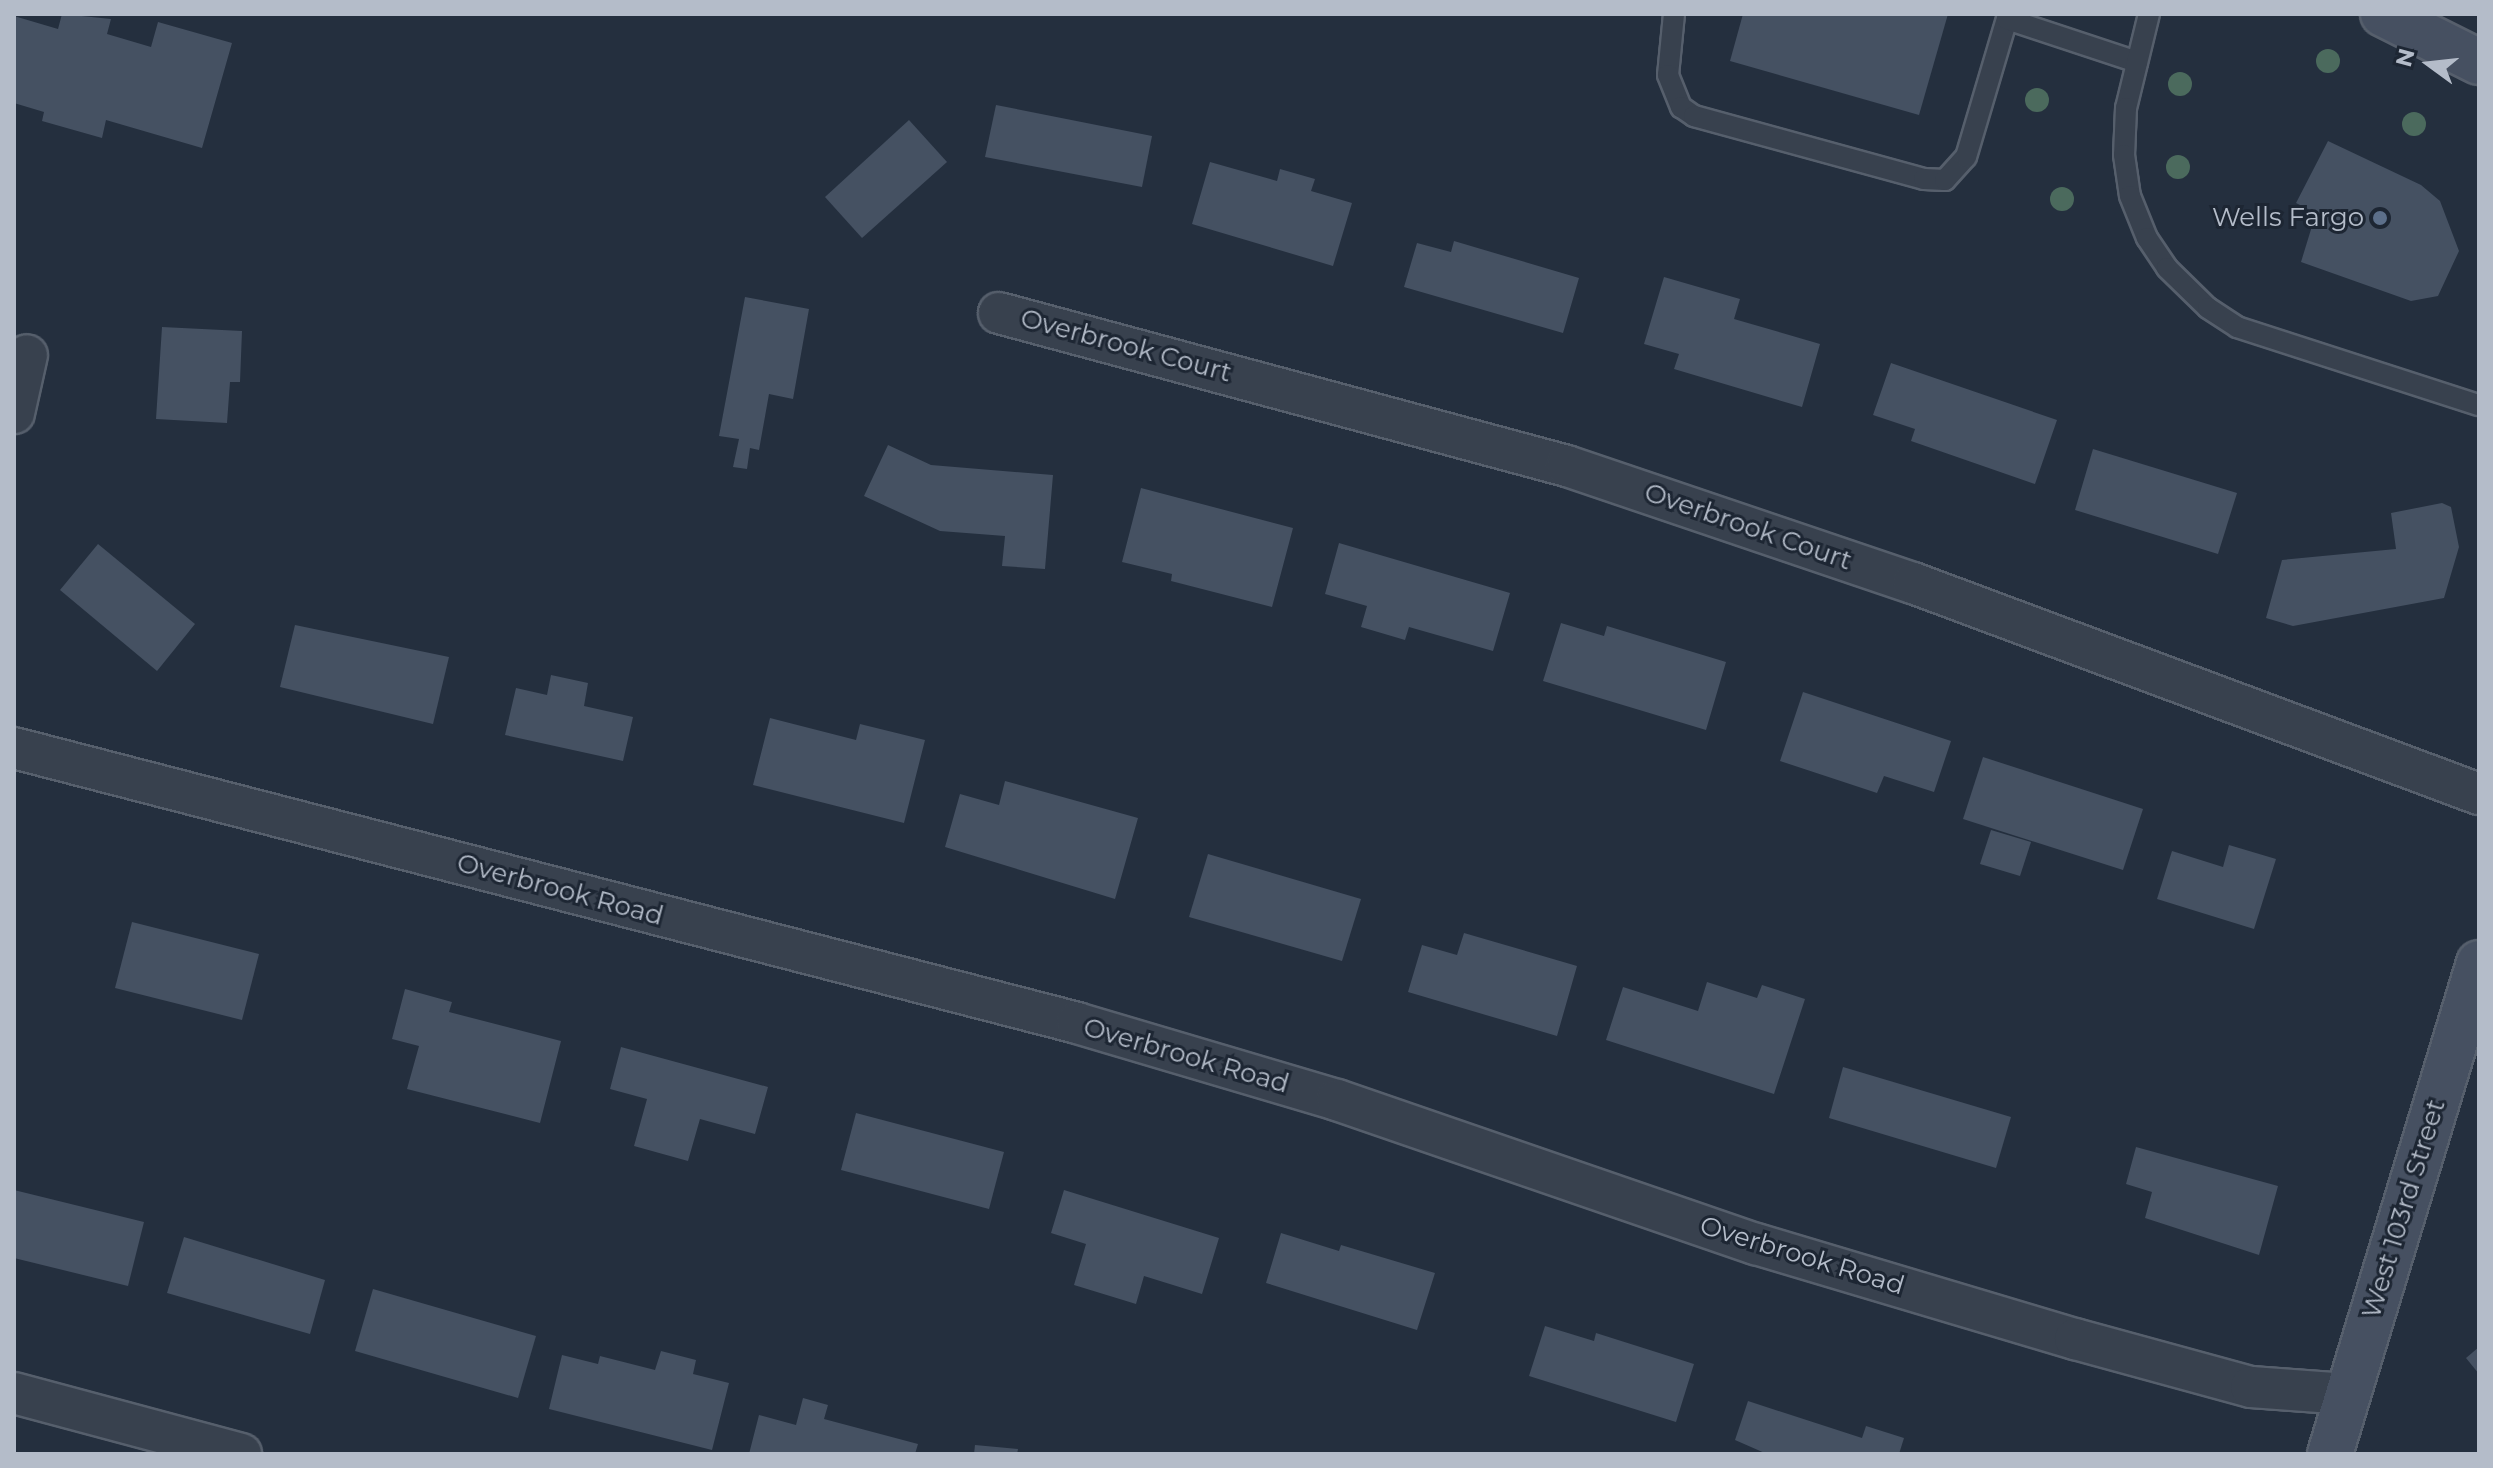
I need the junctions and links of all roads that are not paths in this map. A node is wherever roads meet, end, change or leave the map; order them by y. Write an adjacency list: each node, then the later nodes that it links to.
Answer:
1 (1674, 14): 4 (lane)
2 (2149, 14): 5 (lane)
3 (2383, 14): 6 (main road)
4 (2008, 17): 5 (lane)
5 (2137, 62): 9 (lane)
6 (2479, 62)
7 (999, 313): 12 (street, Overbrook Court)
8 (27, 355): 10 (street)
9 (2479, 405)
10 (14, 413)
11 (14, 748): 15 (street, Overbrook Road)
12 (2479, 794)
13 (2479, 963): 15 (main road, West 103rd Street)
14 (14, 1393): 16 (street)
15 (2347, 1394): 17 (main road, West 103rd Street)
16 (241, 1454)
17 (2330, 1454)

